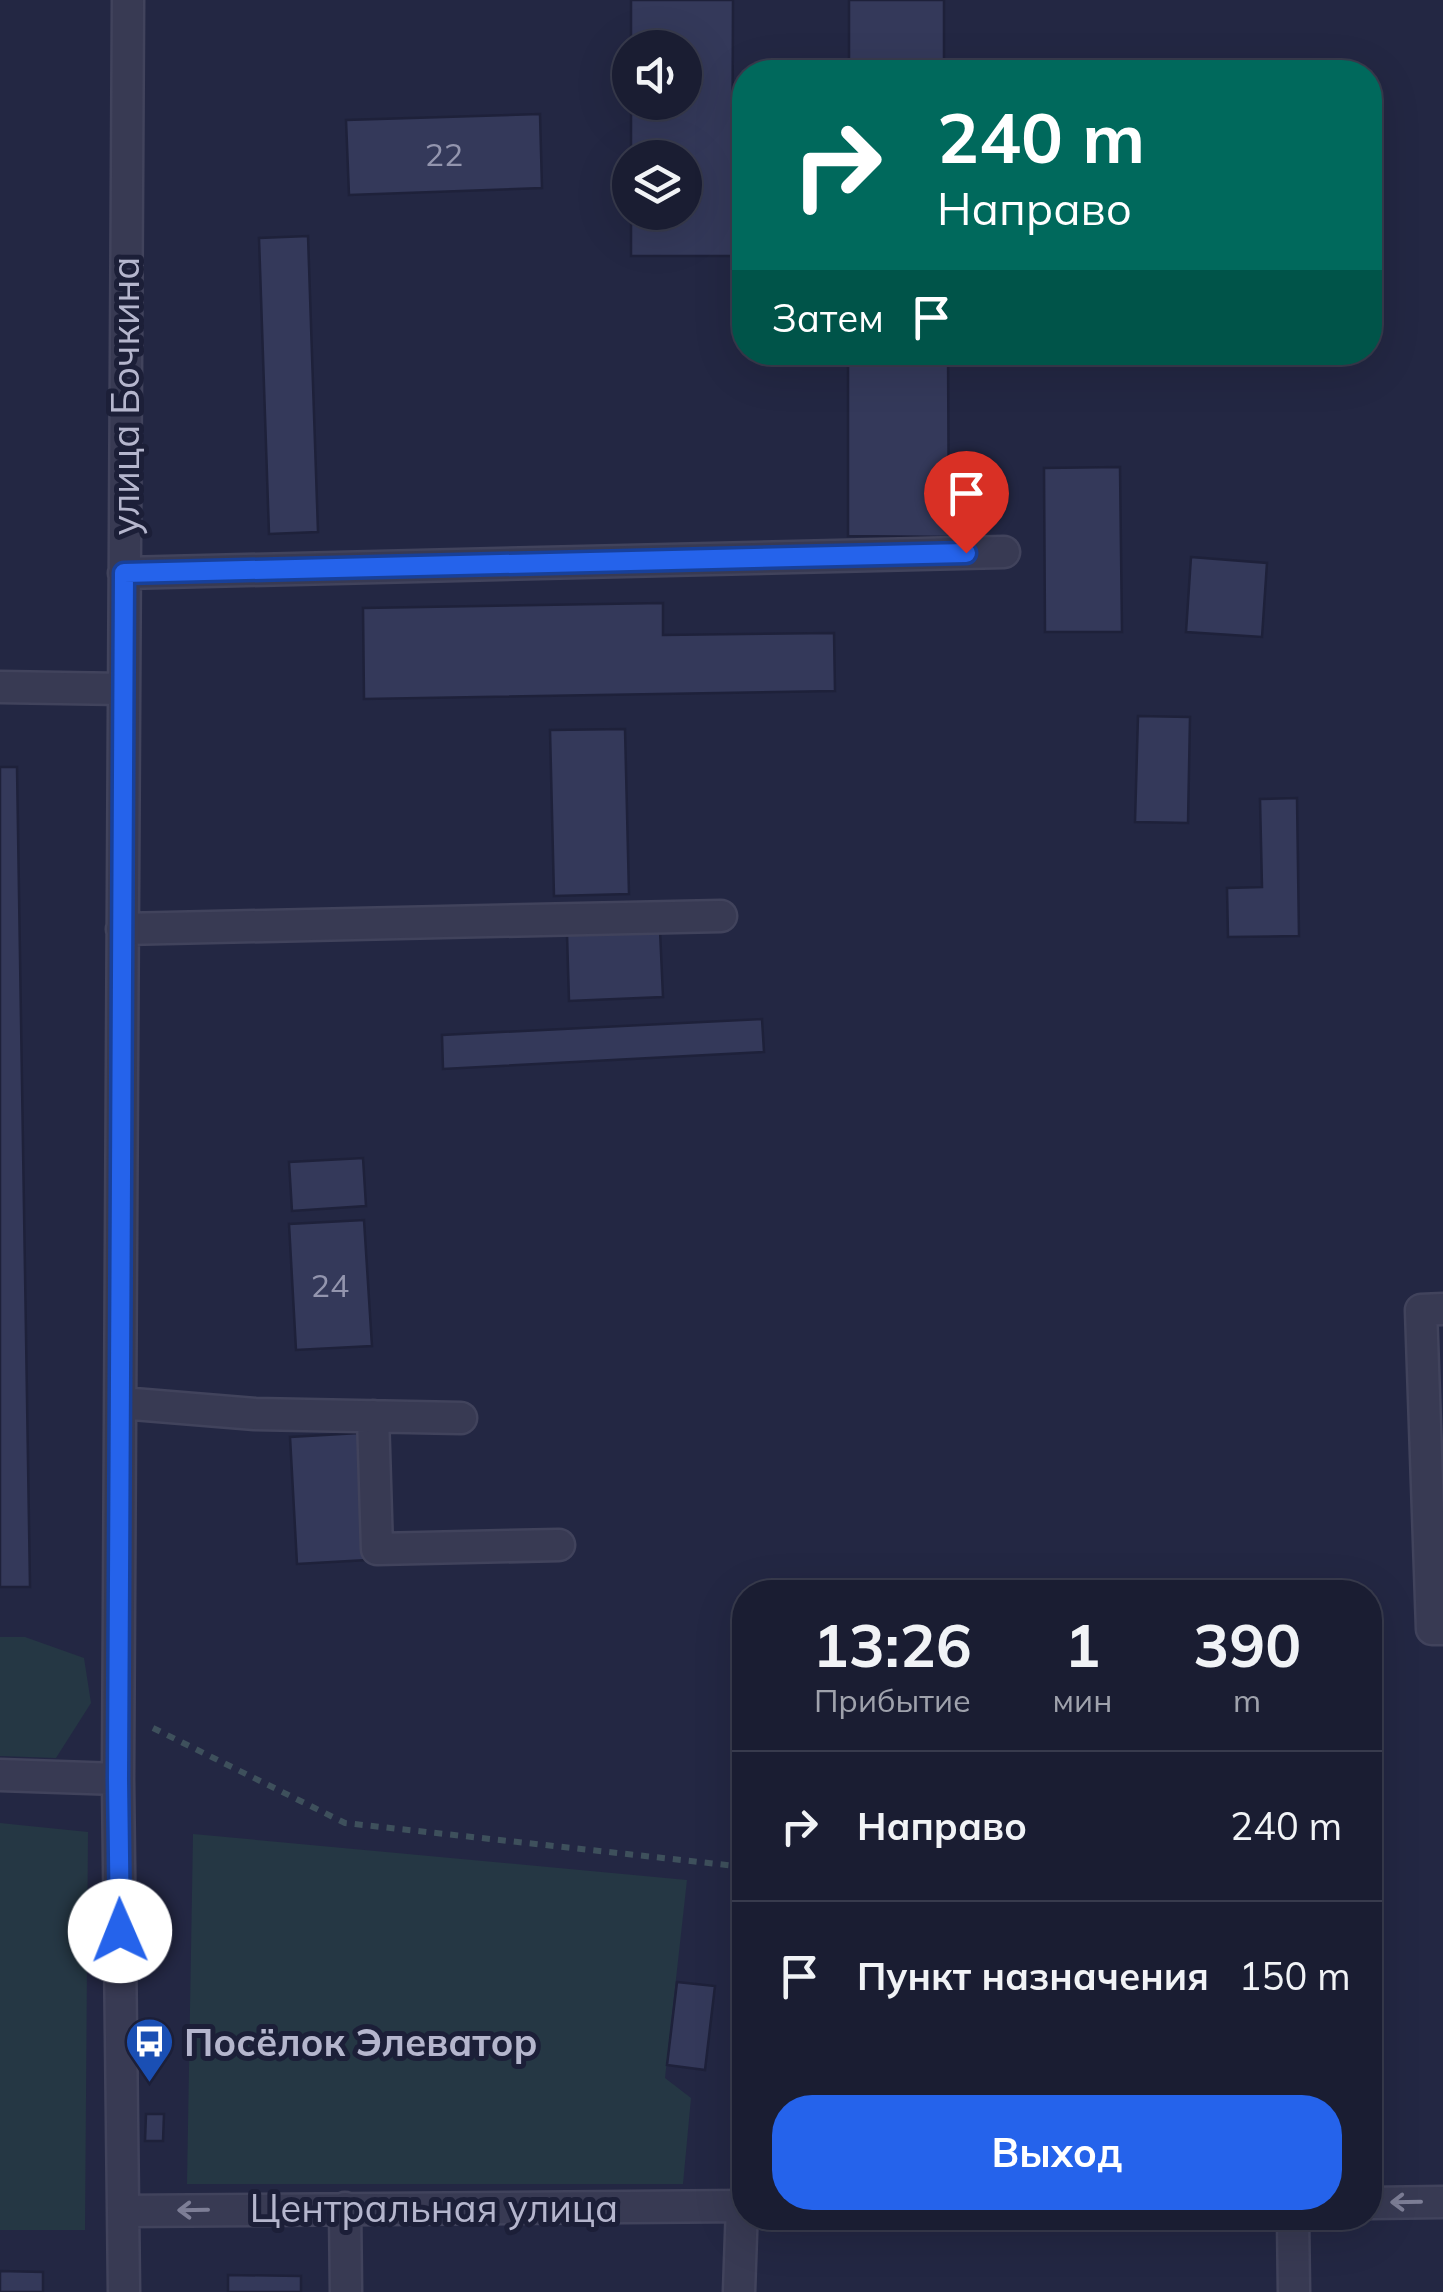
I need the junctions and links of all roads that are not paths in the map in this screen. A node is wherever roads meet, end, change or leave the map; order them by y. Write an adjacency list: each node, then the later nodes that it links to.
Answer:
1 (128, 0): 3 (street, улица Бочкина)
2 (1004, 552): 3 (street)
3 (124, 573): 5 (street, улица Бочкина)
4 (0, 687): 5 (street)
5 (123, 689): 7 (street, улица Бочкина)
6 (721, 916): 7 (street)
7 (122, 929): 9 (street, улица Бочкина)
8 (1443, 1309): 13 (street)
9 (122, 1404): 10 (street); 15 (street, улица Бочкина)
10 (373, 1416): 11 (street); 12 (street)
11 (461, 1418)
12 (559, 1544)
13 (1443, 1629)
14 (0, 1775): 15 (street)
15 (118, 1779): 20 (street, улица Бочкина)
16 (1382, 2202): 17 (street, one-way to 16)
17 (1443, 2202)
18 (732, 2206): 19 (street, Центральная улица)
19 (345, 2208): 20 (street, Центральная улица, one-way to 20); 24 (street)
20 (123, 2211): 23 (street, улица Бочкина)
21 (742, 2230): 25 (street)
22 (1293, 2230): 26 (street)
23 (124, 2292)
24 (346, 2292)
25 (740, 2292)
26 (1294, 2292)

